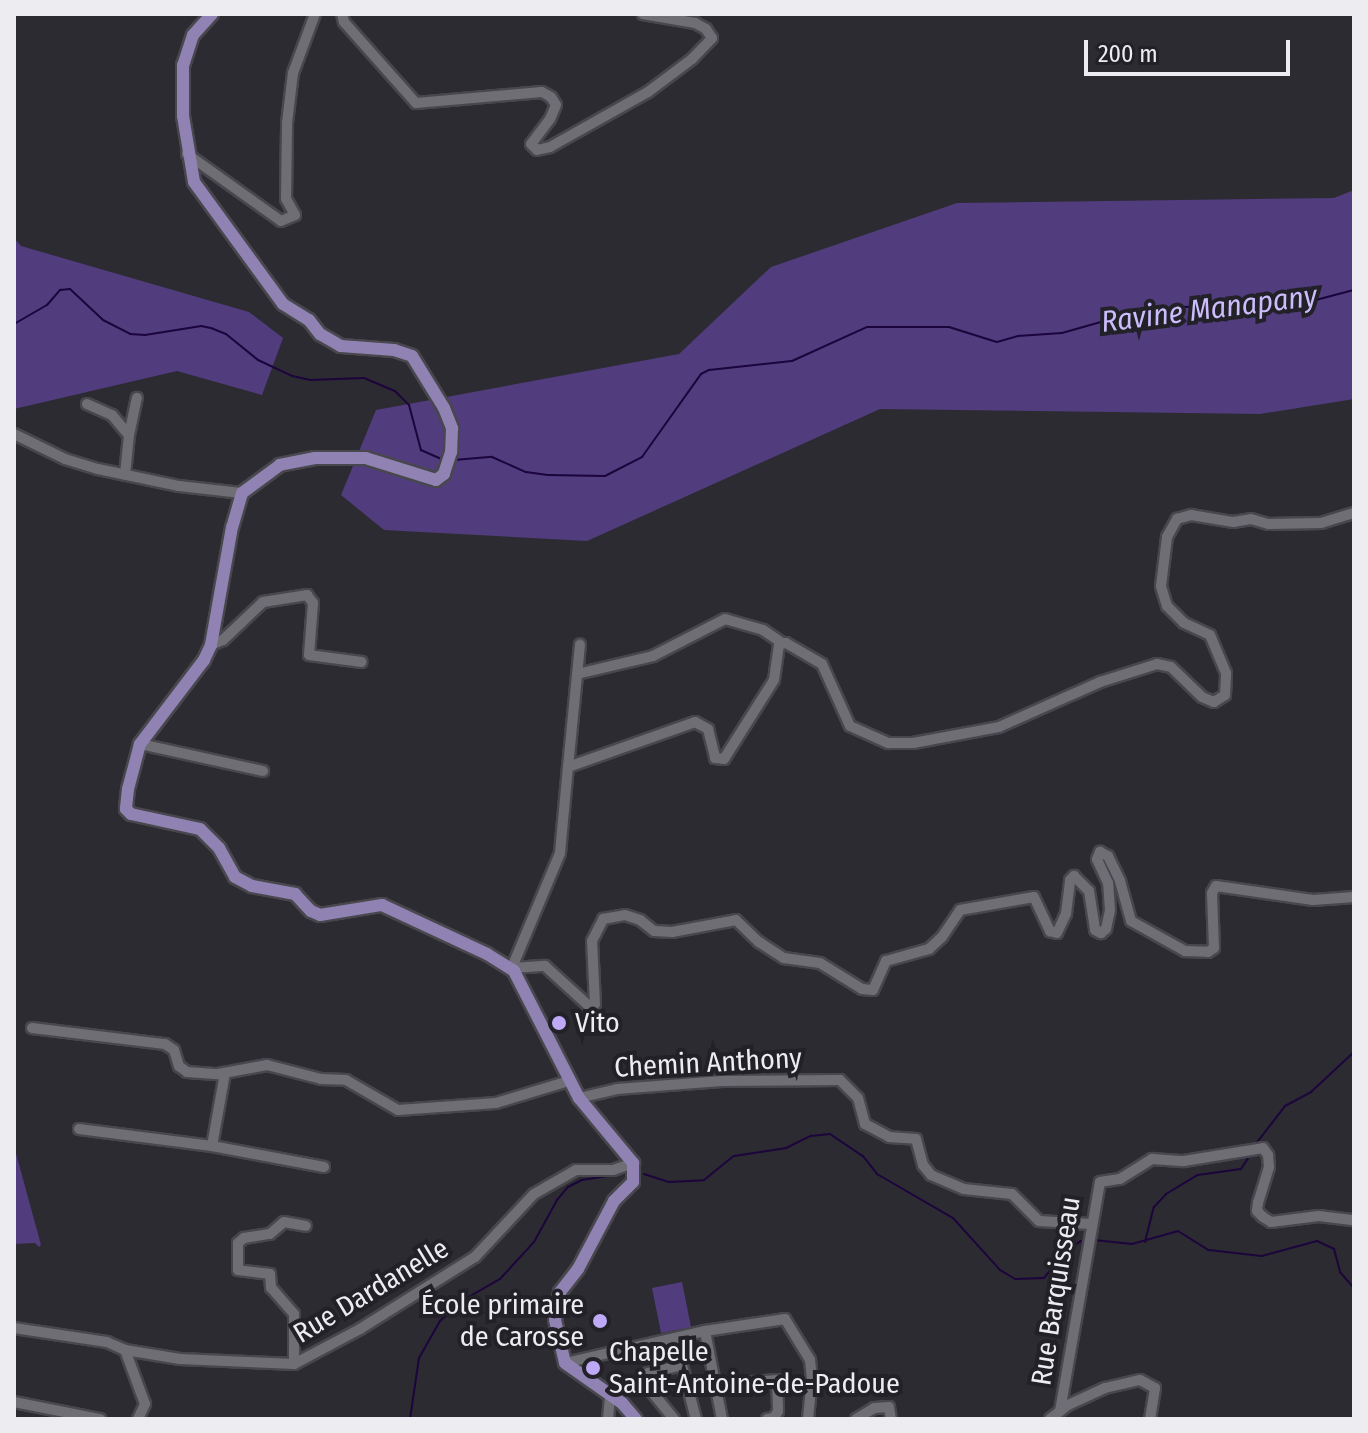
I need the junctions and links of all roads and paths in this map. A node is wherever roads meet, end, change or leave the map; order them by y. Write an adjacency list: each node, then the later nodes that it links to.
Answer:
1 (212, 14): 5 (main road)
2 (315, 14): 5 (street)
3 (342, 14): 4 (street)
4 (643, 14)
5 (187, 154): 11 (main road)
6 (137, 398): 9 (street)
7 (87, 404): 9 (street)
8 (14, 434): 10 (street)
9 (129, 435): 10 (street)
10 (125, 475): 11 (street)
11 (242, 493): 14 (main road)
12 (1354, 513): 13 (street)
13 (782, 643): 17 (street); 19 (street)
14 (211, 645): 16 (street); 18 (main road)
15 (580, 645): 17 (street)
16 (362, 662)
17 (577, 674): 19 (street)
18 (140, 744): 20 (street); 22 (main road)
19 (568, 767): 22 (street)
20 (263, 771)
21 (1354, 897): 22 (street)
22 (514, 970): 25 (main road)
23 (32, 1028): 24 (street)
24 (225, 1073): 25 (street); 28 (street)
25 (569, 1081): 26 (main road)
26 (579, 1098): 29 (main road); 32 (street, Chemin Anthony)
27 (79, 1129): 28 (street)
28 (212, 1146): 30 (street)
29 (633, 1163): 38 (main road); 39 (street, Rue Dardanelle)
30 (324, 1167)
31 (1354, 1220): 32 (street, Rue Barquisseau)
32 (1090, 1224): 44 (street, Rue Barquisseau)
33 (306, 1226): 39 (street)
34 (14, 1328): 37 (street, Rue Dardanelle)
35 (705, 1331): 36 (street); 41 (street); 53 (street)
36 (675, 1338): 38 (street); 40 (street)
37 (125, 1350): 39 (street, Rue Dardanelle); 46 (street)
38 (565, 1363): 42 (main road)
39 (294, 1364)
40 (682, 1365): 49 (street); 50 (street)
41 (716, 1385): 51 (street); 52 (street)
42 (610, 1395): 47 (street); 48 (main road)
43 (14, 1402): 45 (street)
44 (1060, 1411): 56 (street); 57 (street)
45 (100, 1419)
46 (138, 1419)
47 (608, 1419)
48 (636, 1419)
49 (674, 1419)
50 (696, 1419)
51 (722, 1419)
52 (767, 1419)
53 (808, 1419)
54 (856, 1419): 55 (street)
55 (891, 1419)
56 (1050, 1419)
57 (1150, 1419)

